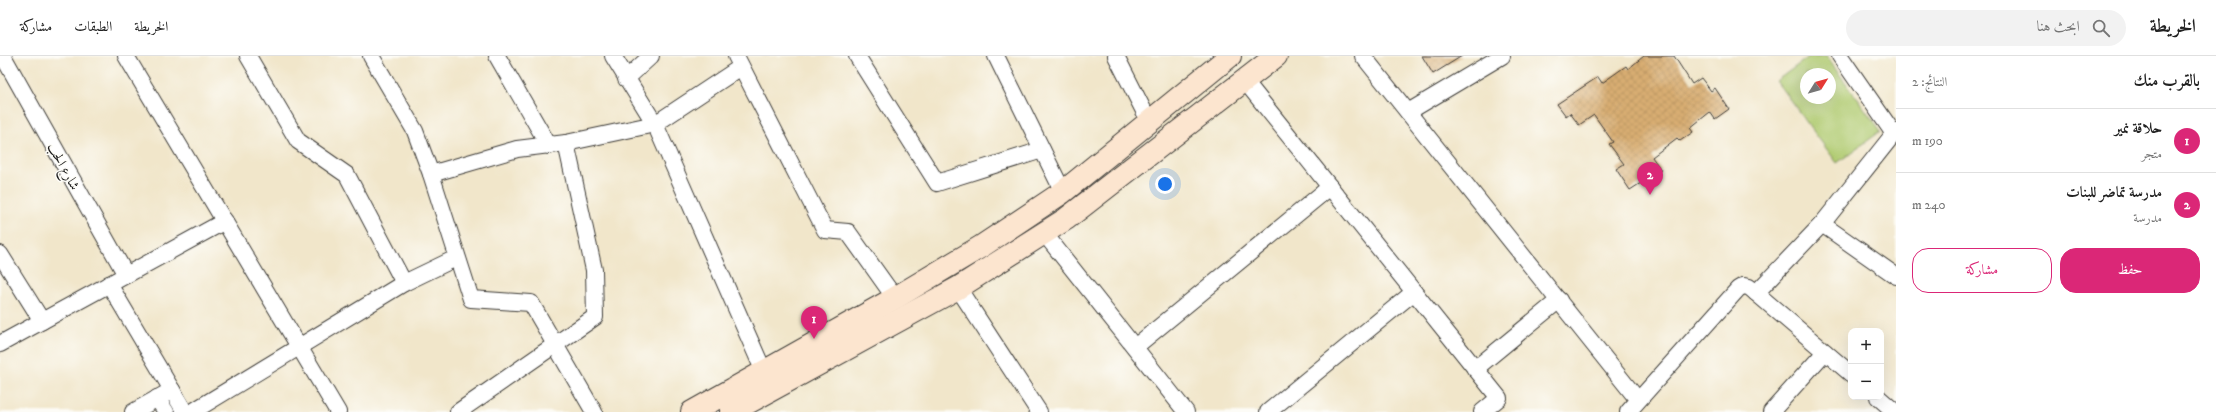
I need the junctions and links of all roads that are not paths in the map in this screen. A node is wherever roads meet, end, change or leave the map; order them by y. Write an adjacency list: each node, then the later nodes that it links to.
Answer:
1 (3, 56): 34 (street, شارع الحب)
2 (126, 56): 29 (street)
3 (248, 56): 36 (street)
4 (371, 56): 26 (street)
5 (497, 56): 24 (street)
6 (613, 56): 17 (street)
7 (651, 56): 17 (street)
8 (857, 56): 25 (street)
9 (996, 56): 25 (street)
10 (1116, 56): 20 (street)
11 (1230, 56): 20 (main road)
12 (1276, 56): 18 (main road)
13 (1363, 56): 19 (street)
14 (1502, 56): 19 (street)
15 (1840, 56): 22 (street)
16 (738, 62): 21 (street); 41 (street)
17 (626, 79): 21 (street)
18 (1245, 81): 27 (street); 31 (main road)
19 (1408, 112): 42 (street)
20 (1150, 122): 28 (main road)
21 (655, 124): 23 (street); 51 (street)
22 (1895, 133): 30 (street)
23 (566, 143): 24 (street); 45 (street)
24 (549, 146): 26 (street)
25 (1042, 150): 28 (street)
26 (431, 174): 32 (street)
27 (1330, 188): 39 (street); 46 (street)
28 (1063, 192): 41 (main road)
29 (225, 221): 34 (street); 47 (street)
30 (1822, 224): 35 (street); 40 (street)
31 (1044, 233): 38 (main road); 46 (street)
32 (456, 258): 36 (street); 45 (street)
33 (2, 260): 43 (street)
34 (126, 275): 37 (street)
35 (1896, 276)
36 (404, 283): 47 (street)
37 (109, 284): 43 (street); 52 (street)
38 (958, 288): 56 (street); 66 (main road)
39 (1414, 292): 49 (street); 68 (street)
40 (1756, 293): 48 (street); 55 (street)
41 (895, 298): 51 (main road)
42 (1558, 300): 49 (street); 55 (street)
43 (42, 321): 44 (street)
44 (0, 344)
45 (556, 346): 63 (street); 64 (street)
46 (1135, 347): 67 (street)
47 (300, 348): 61 (street); 62 (street)
48 (1825, 352): 50 (street); 70 (street)
49 (1475, 368): 69 (street)
50 (1848, 371)
51 (764, 372): 65 (main road)
52 (172, 390): 53 (street); 60 (street)
53 (157, 398): 58 (street); 59 (street)
54 (1881, 400): 57 (street)
55 (1633, 406)
56 (1036, 411)
57 (1892, 411)
58 (133, 412)
59 (166, 412)
60 (186, 412)
61 (192, 412)
62 (338, 412)
63 (458, 412)
64 (594, 412)
65 (692, 412)
66 (731, 412)
67 (1186, 412)
68 (1268, 412)
69 (1482, 412)
70 (1770, 412)

